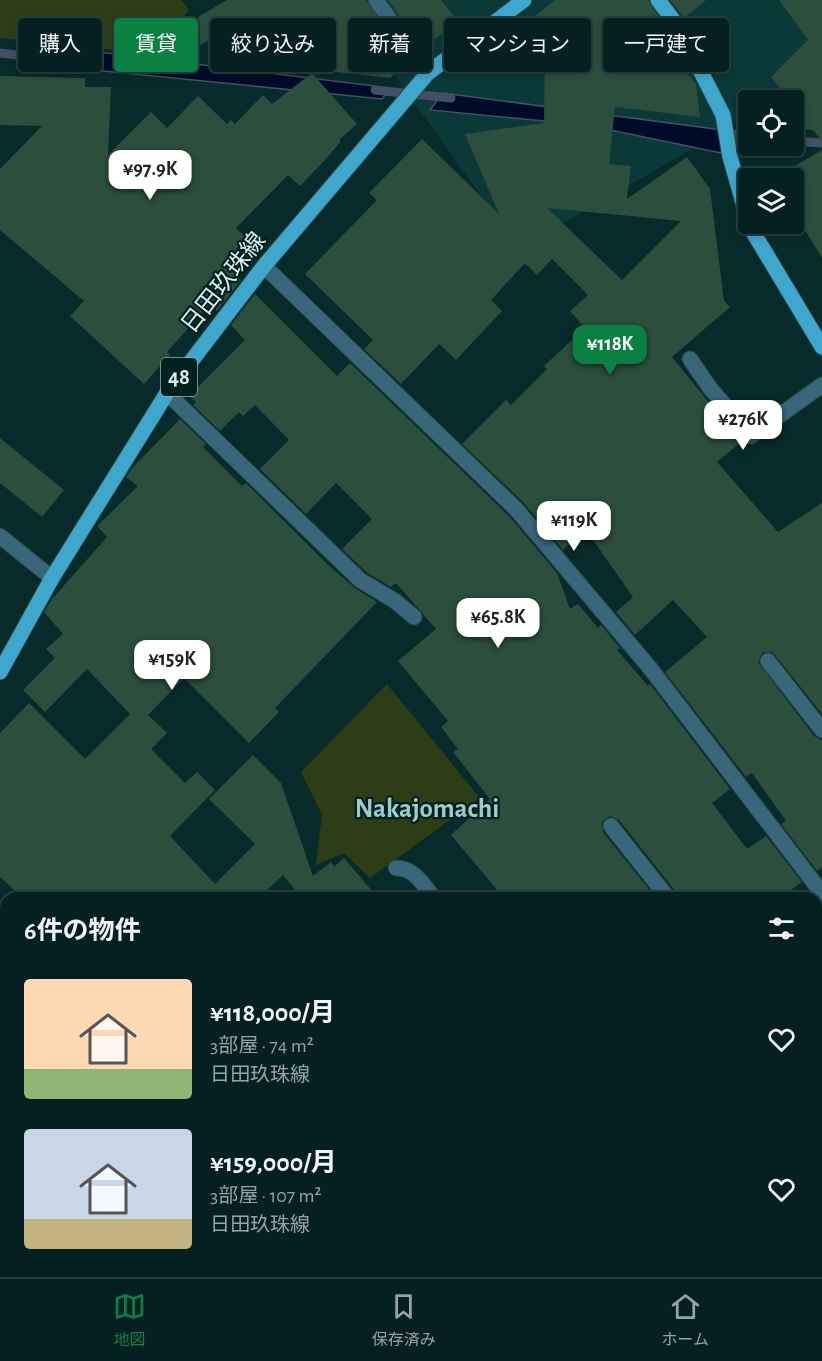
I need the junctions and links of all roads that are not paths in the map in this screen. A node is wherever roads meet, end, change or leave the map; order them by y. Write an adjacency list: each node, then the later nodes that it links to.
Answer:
1 (376, 0): 4 (street)
2 (524, 0): 4 (main road, 日田玖珠線 / 48)
3 (658, 0): 6 (main road)
4 (428, 73): 5 (main road, 日田玖珠線 / 48)
5 (264, 266): 9 (main road, 日田玖珠線 / 48); 20 (street)
6 (822, 347)
7 (690, 359): 8 (street)
8 (822, 386)
9 (167, 393): 11 (main road, 日田玖珠線 / 48); 12 (street)
10 (0, 536): 11 (street)
11 (52, 578): 14 (main road, 日田玖珠線 / 48)
12 (414, 617)
13 (768, 661): 15 (street)
14 (0, 672)
15 (822, 730)
16 (611, 825): 19 (street)
17 (396, 868): 18 (street)
18 (429, 892)
19 (663, 892)
20 (821, 892)

